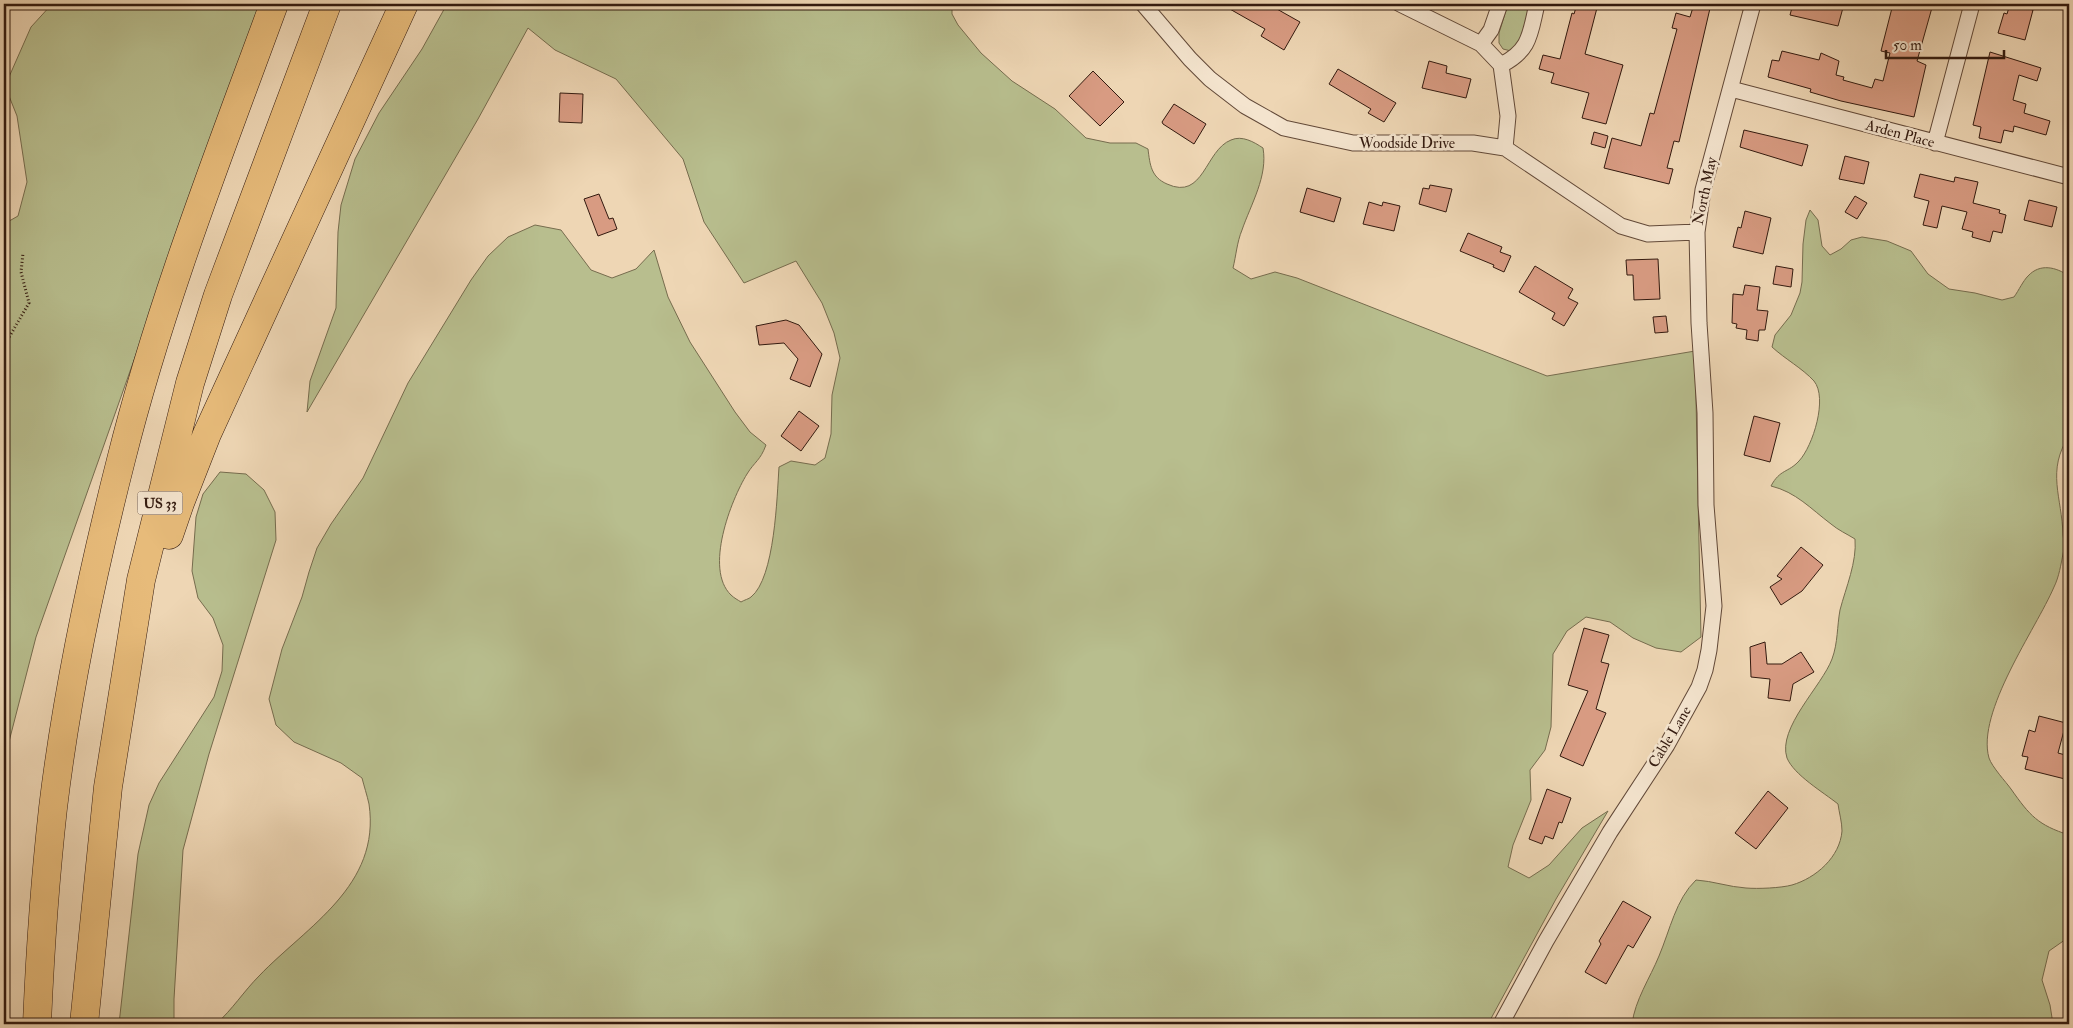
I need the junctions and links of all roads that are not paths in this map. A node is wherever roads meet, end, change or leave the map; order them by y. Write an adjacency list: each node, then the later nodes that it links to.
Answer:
1 (274, 4): 19 (highway)
2 (326, 4): 18 (highway, US 33)
3 (404, 4): 18 (highway)
4 (1143, 4): 14 (street, Woodside Drive)
5 (1400, 4): 10 (street)
6 (1500, 4): 10 (street)
7 (1538, 4): 11 (street)
8 (1753, 4): 12 (street, North May)
9 (1972, 4): 13 (street)
10 (1481, 44): 11 (street)
11 (1501, 65): 14 (street)
12 (1731, 89): 13 (street, Arden Place); 16 (street, North May)
13 (1935, 143): 15 (street, Arden Place)
14 (1505, 148): 16 (street, Woodside Drive)
15 (2069, 177)
16 (1697, 232): 17 (street, North May)
17 (1705, 413): 21 (street, Cable Lane)
18 (129, 657): 20 (highway, US 33)
19 (36, 1024)
20 (84, 1024)
21 (1501, 1024)

